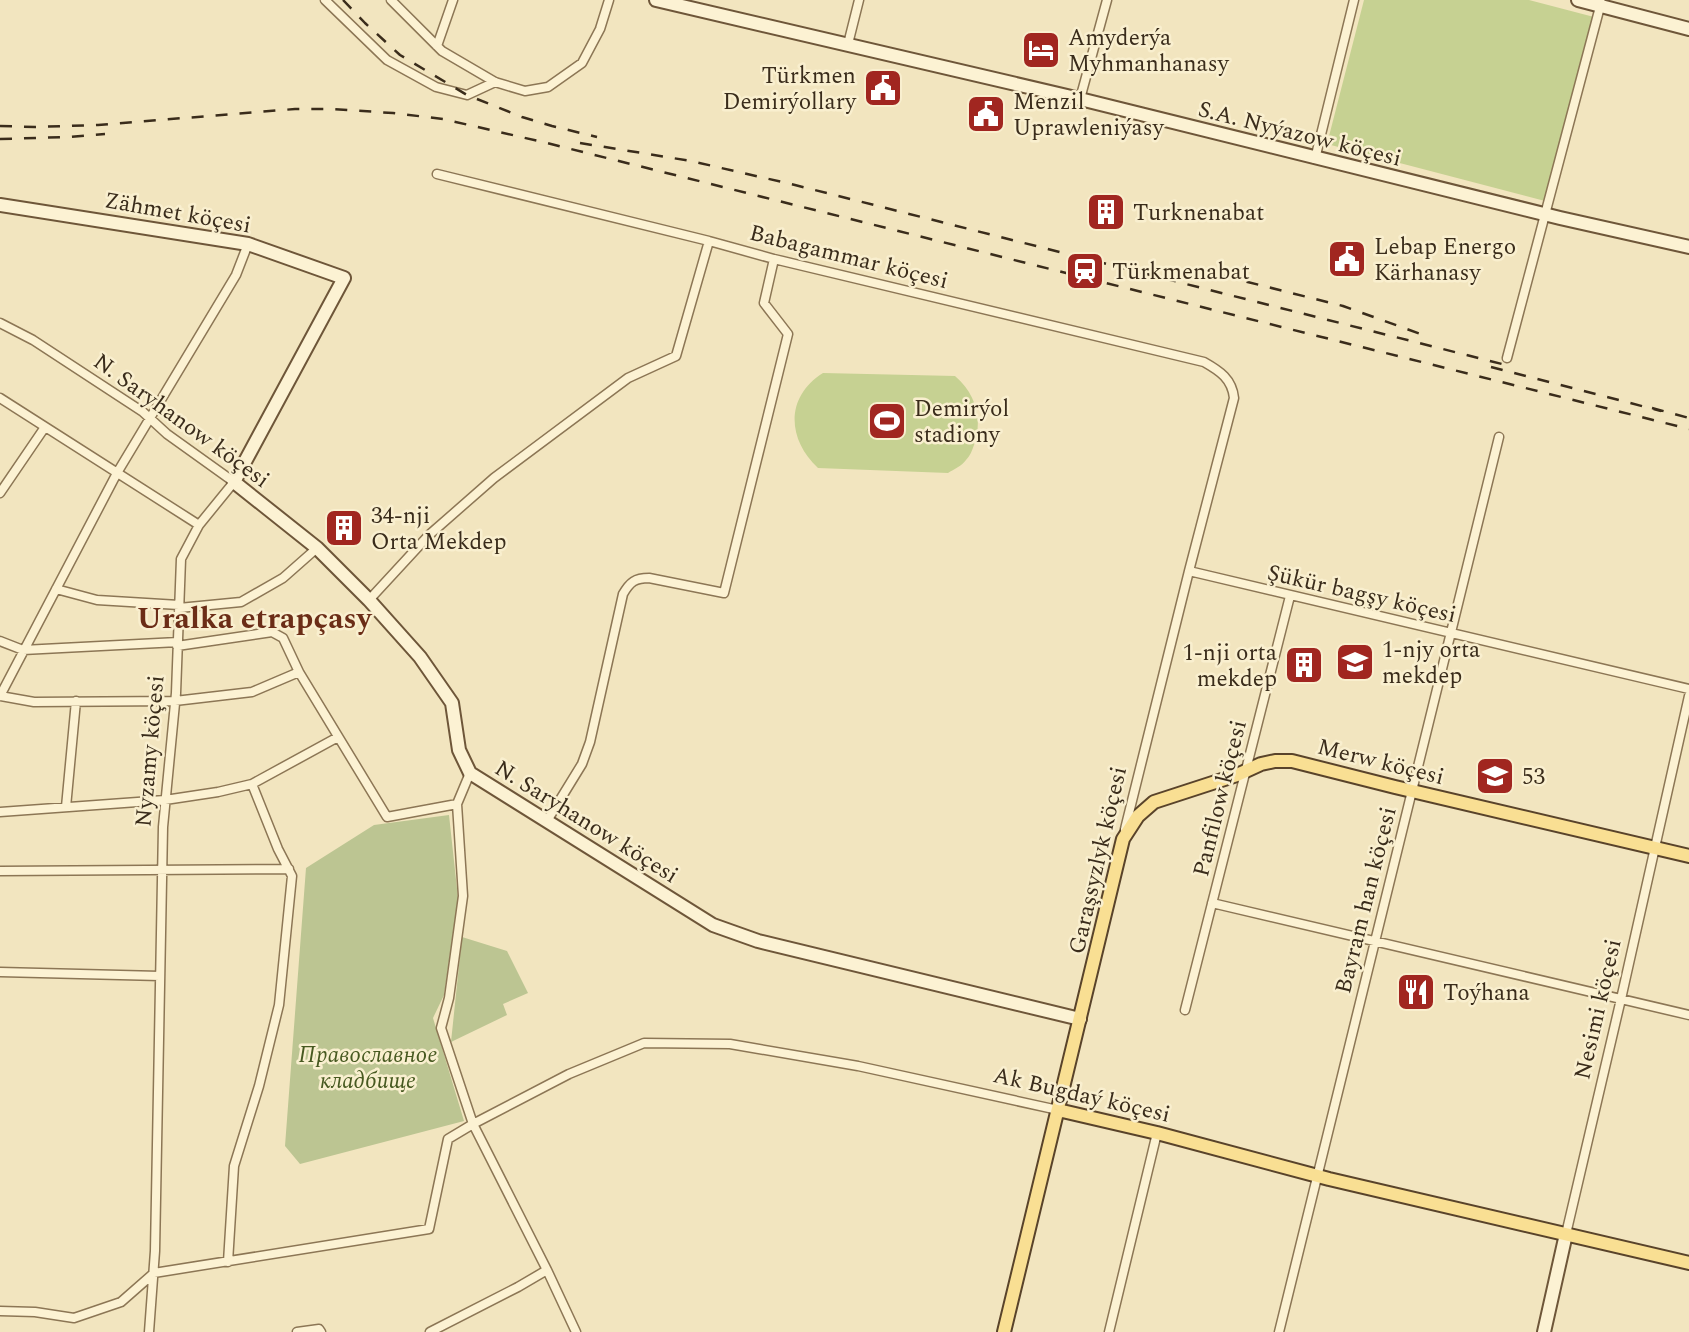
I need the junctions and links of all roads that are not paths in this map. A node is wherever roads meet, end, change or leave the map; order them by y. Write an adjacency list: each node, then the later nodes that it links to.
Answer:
1 (325, 0): 14 (street)
2 (391, 0): 13 (street)
3 (453, 0): 13 (street)
4 (609, 0): 14 (street)
5 (656, 0): 12 (main road, S.A. Nyýazow köçesi)
6 (859, 0): 12 (street)
7 (1107, 0): 15 (street)
8 (1354, 0): 16 (street)
9 (1578, 0): 10 (main road)
10 (1601, 3): 11 (main road); 19 (street)
11 (1689, 29)
12 (848, 44): 15 (main road, S.A. Nyýazow köçesi)
13 (437, 46): 14 (street)
14 (495, 82)
15 (1080, 99): 16 (main road, S.A. Nyýazow köçesi)
16 (1315, 159): 19 (main road, S.A. Nyýazow köçesi)
17 (437, 174): 20 (street, Babagammar köçesi)
18 (0, 205): 21 (main road, Zähmet köçesi)
19 (1546, 215): 22 (main road, S.A. Nyýazow köçesi); 26 (street)
20 (709, 241): 23 (street, Babagammar köçesi); 40 (street)
21 (248, 244): 24 (main road, Zähmet köçesi); 29 (street)
22 (1689, 247)
23 (774, 259): 28 (street, Babagammar köçesi); 61 (street)
24 (344, 278): 33 (main road, Nyzamy köçesi)
25 (0, 323): 29 (street, N. Saryhanow köçesi)
26 (1507, 358)
27 (0, 398): 30 (street)
28 (1234, 398): 37 (street, Garaşsyzlyk köçesi)
29 (149, 419): 32 (street); 33 (street, N. Saryhanow köçesi)
30 (45, 427): 32 (street); 34 (street)
31 (1499, 437): 42 (street, Bayram han köçesi)
32 (117, 473): 35 (street); 38 (street)
33 (234, 482): 35 (street, Nyzamy köçesi); 36 (main road, N. Saryhanow köçesi)
34 (0, 493)
35 (199, 525): 41 (street, Nyzamy köçesi)
36 (317, 548): 40 (main road, N. Saryhanow köçesi); 41 (street)
37 (1189, 571): 39 (street, Şükür bagşy köçesi); 62 (street, Garaşsyzlyk köçesi)
38 (55, 589): 41 (street); 45 (street)
39 (1290, 596): 42 (street, Şükür bagşy köçesi); 53 (street, Panfilow köçesi)
40 (369, 600): 54 (main road, N. Saryhanow köçesi)
41 (179, 606): 44 (street, Nyzamy köçesi)
42 (1450, 633): 47 (street, Şükür bagşy köçesi); 56 (street, Bayram han köçesi)
43 (0, 641): 45 (street)
44 (178, 644): 45 (street); 46 (street); 51 (street, Nyzamy köçesi)
45 (23, 650): 48 (street)
46 (299, 672): 51 (street); 52 (street)
47 (1689, 689)
48 (0, 696): 50 (street)
49 (1689, 696): 63 (street, Nesimi köçesi)
50 (76, 701): 51 (street); 59 (street)
51 (175, 701): 57 (street, Nyzamy köçesi)
52 (338, 737): 55 (street); 58 (street)
53 (1247, 771): 56 (main road, Merw köçesi); 62 (main road, Merw köçesi); 68 (street, Panfilow köçesi)
54 (470, 773): 58 (street); 61 (main road, N. Saryhanow köçesi)
55 (252, 784): 57 (street); 65 (street)
56 (1413, 791): 63 (main road, Merw köçesi); 69 (street, Bayram han köçesi)
57 (165, 800): 59 (street); 66 (street, Nyzamy köçesi)
58 (457, 804): 77 (street)
59 (65, 807): 60 (street)
60 (0, 811)
61 (547, 821): 75 (main road, N. Saryhanow köçesi)
62 (1123, 839): 75 (main road, Garaşsyzlyk köçesi)
63 (1655, 848): 64 (main road, Merw köçesi); 72 (street, Nesimi köçesi)
64 (1689, 856)
65 (289, 869): 66 (street); 81 (street)
66 (162, 870): 67 (street); 71 (street, Nyzamy köçesi)
67 (0, 871)
68 (1212, 903): 69 (street); 73 (street, Panfilow köçesi)
69 (1374, 942): 72 (street); 79 (street, Bayram han köçesi)
70 (0, 972): 71 (street)
71 (160, 976): 84 (street, Nyzamy köçesi)
72 (1621, 999): 74 (street); 80 (street, Nesimi köçesi)
73 (1185, 1010)
74 (1689, 1014)
75 (1080, 1019): 76 (main road, Garaşsyzlyk köçesi)
76 (1058, 1110): 77 (street, Ak Bugdaý köçesi); 78 (main road, Ak Bugdaý köçesi); 91 (main road, Garaşsyzlyk köçesi)
77 (473, 1124): 81 (street, Ak Bugdaý köçesi); 83 (street)
78 (1157, 1133): 79 (main road, Ak Bugdaý köçesi); 92 (street)
79 (1317, 1176): 80 (main road, Ak Bugdaý köçesi); 93 (street, Bayram han köçesi)
80 (1566, 1234): 82 (main road, Ak Bugdaý köçesi); 94 (main road, Nesimi köçesi)
81 (228, 1262): 84 (street)
82 (1689, 1263)
83 (547, 1270): 89 (street); 90 (street)
84 (154, 1273): 85 (street); 86 (street, Nyzamy köçesi)
85 (0, 1311)
86 (149, 1332)
87 (297, 1332): 88 (street)
88 (321, 1332)
89 (430, 1332)
90 (576, 1332)
91 (1004, 1332)
92 (1109, 1332)
93 (1279, 1332)
94 (1544, 1332)

